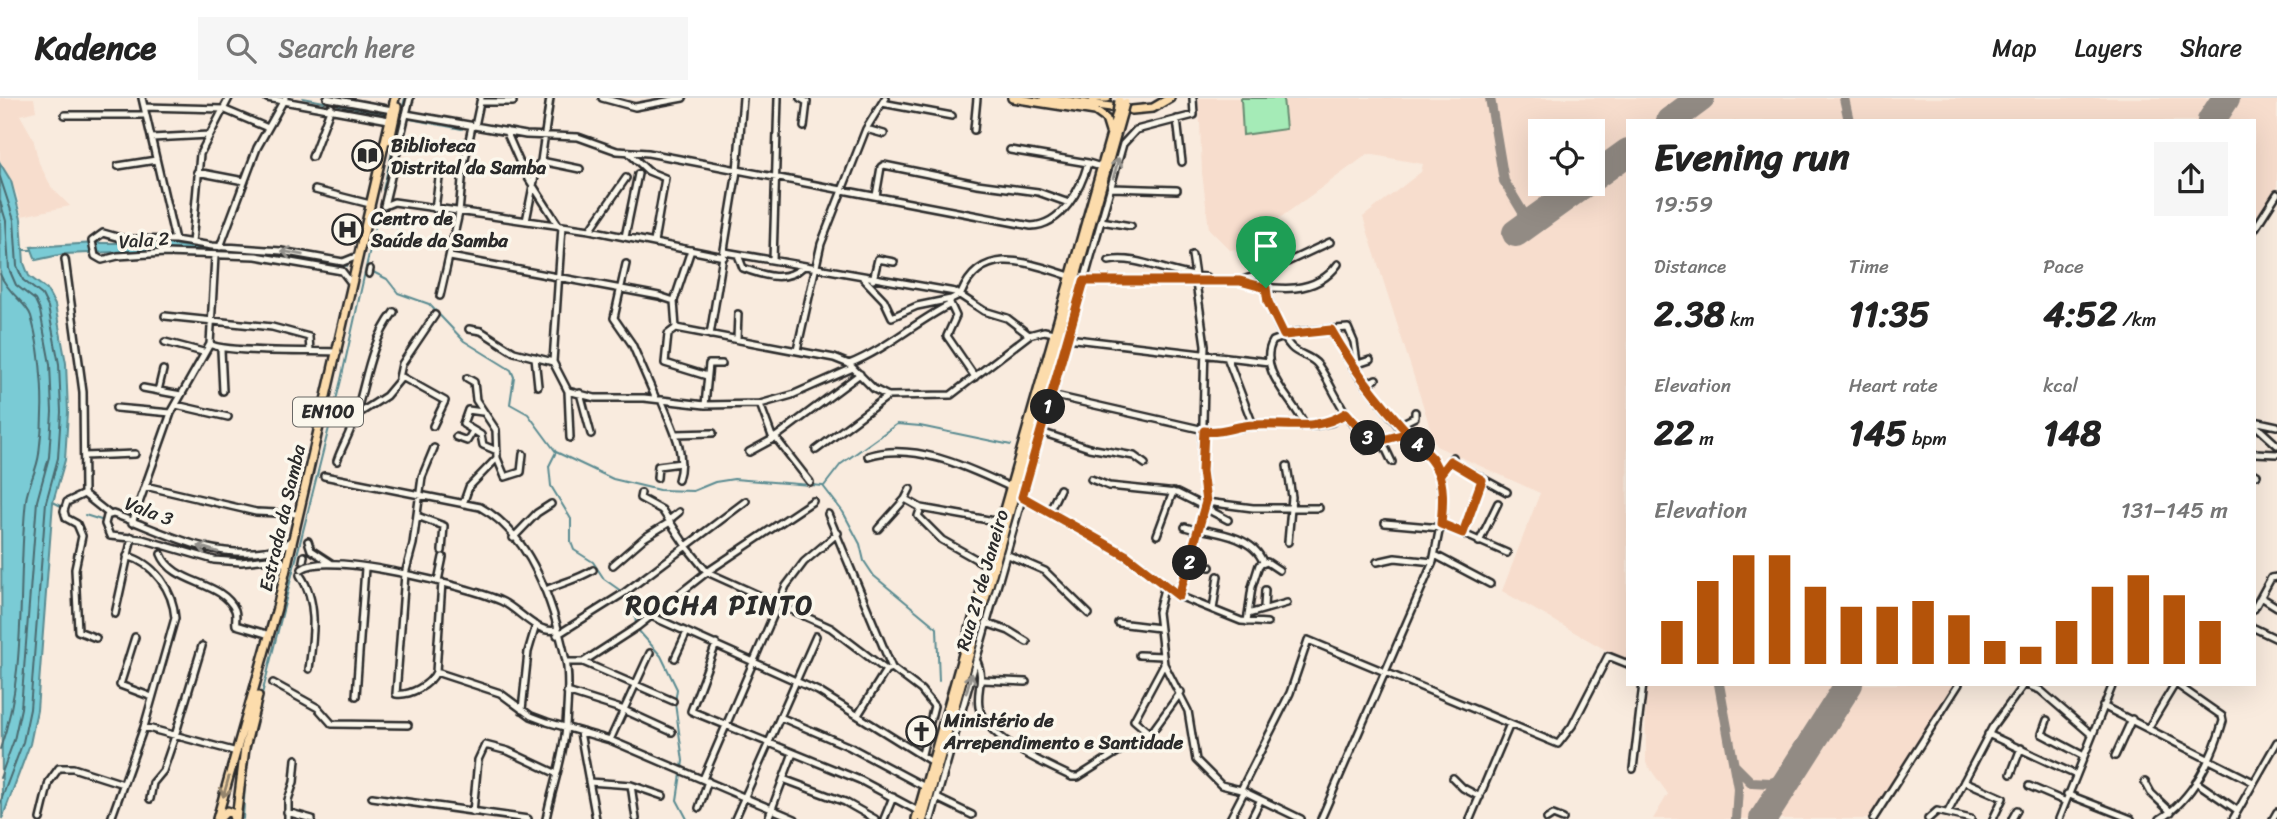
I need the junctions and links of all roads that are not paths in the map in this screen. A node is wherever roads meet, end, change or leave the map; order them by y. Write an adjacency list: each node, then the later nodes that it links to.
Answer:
1 (142, 98): 27 (street)
2 (229, 98): 29 (street)
3 (267, 98): 22 (street)
4 (327, 98): 5 (street)
5 (334, 98): 31 (street)
6 (397, 98): 31 (main road, Estrada da Samba / EN100); 430 (main road, Estrada da Samba / EN100)
7 (410, 98): 35 (street)
8 (550, 98): 47 (street)
9 (602, 98): 10 (street)
10 (683, 98)
11 (743, 98): 59 (street)
12 (778, 98): 64 (street)
13 (800, 98): 39 (street)
14 (977, 98): 42 (street)
15 (1012, 98): 45 (main road)
16 (1044, 98): 26 (main road)
17 (1060, 98): 26 (main road)
18 (1093, 98): 19 (main road)
19 (1107, 98)
20 (1168, 98): 30 (main road)
21 (1193, 98): 36 (street, Rua 21 de Janeiro)
22 (284, 100): 28 (street); 40 (street)
23 (480, 100): 25 (street); 38 (street)
24 (883, 101): 34 (street); 41 (street)
25 (513, 102)
26 (1119, 105): 45 (main road, Rua 21 de Janeiro); 442 (main road)
27 (144, 107): 29 (street); 33 (street)
28 (331, 107): 37 (street); 51 (street)
29 (223, 109): 40 (street); 46 (street)
30 (1132, 109)
31 (392, 110): 37 (main road, Estrada da Samba / EN100)
32 (65, 114): 33 (street)
33 (146, 115): 48 (street)
34 (952, 116)
35 (405, 117): 38 (street); 70 (street)
36 (1177, 119): 54 (street); 67 (street, Rua 21 de Janeiro, one-way to 36)
37 (389, 120): 76 (main road, Estrada da Samba / EN100)
38 (473, 126): 43 (street); 78 (street)
39 (804, 127)
40 (268, 128): 65 (street)
41 (866, 129): 44 (street); 71 (street)
42 (974, 130)
43 (506, 131): 47 (street); 66 (street)
44 (884, 134)
45 (1110, 134): 57 (main road, Rua 21 de Janeiro)
46 (209, 135): 48 (street); 60 (street)
47 (544, 137): 50 (street); 53 (street)
48 (152, 138): 52 (street)
49 (1010, 150): 55 (street)
50 (630, 154): 59 (street); 87 (street)
51 (312, 157)
52 (156, 159): 56 (street); 86 (street)
53 (541, 161): 58 (street); 66 (street)
54 (1182, 162)
55 (1088, 163): 57 (street); 75 (street)
56 (118, 166)
57 (1101, 167): 107 (main road, Rua 21 de Janeiro)
58 (580, 169)
59 (737, 170): 64 (street); 92 (street)
60 (197, 172): 65 (street); 89 (street)
61 (638, 174): 85 (street)
62 (439, 178): 77 (street)
63 (626, 178): 84 (street)
64 (773, 178): 71 (street); 99 (street)
65 (244, 181): 90 (street)
66 (533, 187): 79 (street); 81 (street)
67 (1111, 188): 69 (street); 80 (street, Rua 21 de Janeiro)
68 (315, 190): 76 (street)
69 (1177, 190)
70 (388, 191): 74 (street); 74 (street)
71 (844, 191): 73 (street); 105 (street)
72 (2277, 194): 83 (street)
73 (876, 196): 75 (street); 75 (street)
74 (394, 202): 77 (street)
75 (1069, 203)
76 (370, 204): 96 (main road, Estrada da Samba / EN100)
77 (435, 209): 78 (street)
78 (459, 213): 79 (street); 97 (street)
79 (526, 221): 81 (street)
80 (1101, 221): 82 (street); 112 (street, Rua 21 de Janeiro)
81 (560, 226): 84 (street); 108 (street)
82 (1131, 226)
83 (2256, 227)
84 (590, 230): 85 (street)
85 (625, 237): 87 (street)
86 (175, 240): 89 (street, Vala 2); 95 (street, Vala 2)
87 (654, 242): 91 (street)
88 (1330, 242): 113 (street)
89 (192, 243): 90 (street, Vala 2)
90 (220, 247): 96 (street, Vala 2, one-way to 90)
91 (691, 250): 92 (street); 120 (street)
92 (724, 255): 93 (street); 131 (street)
93 (737, 255): 99 (street); 104 (street)
94 (1192, 255): 106 (street)
95 (215, 256): 115 (street, Vala 2); 126 (street)
96 (358, 256): 115 (main road, Estrada da Samba / EN100)
97 (450, 257): 108 (street); 119 (street)
98 (65, 259): 211 (street)
99 (773, 260): 104 (street)
100 (894, 261): 111 (street)
101 (1109, 261): 106 (street)
102 (626, 264): 116 (street)
103 (1338, 264): 117 (street)
104 (804, 266): 105 (street)
105 (816, 269): 110 (street); 139 (street)
106 (1193, 275): 109 (street); 114 (street)
107 (1070, 276): 118 (street); 130 (main road, Rua 21 de Janeiro)
108 (560, 277): 116 (street); 147 (street)
109 (1206, 277)
110 (863, 278): 111 (street); 121 (street)
111 (873, 279): 118 (street)
112 (1084, 281): 114 (street); 134 (street, Rua 21 de Janeiro)
113 (1240, 281): 114 (street); 117 (street)
114 (1193, 283): 143 (street)
115 (353, 284): 142 (main road, Estrada da Samba / EN100)
116 (620, 287): 120 (street); 170 (street)
117 (1266, 288): 133 (street)
118 (961, 294): 121 (street); 132 (street)
119 (440, 296)
120 (674, 301): 127 (street)
121 (951, 301): 151 (street); 156 (street)
122 (394, 312): 179 (street)
123 (738, 314): 135 (street)
124 (435, 315): 157 (street)
125 (166, 316): 126 (street)
126 (211, 323): 137 (street); 140 (street)
127 (676, 328): 131 (street); 154 (street)
128 (469, 329): 144 (street)
129 (1331, 330): 133 (street); 150 (street); 155 (street)
130 (1054, 333): 132 (street); 226 (main road, Rua 21 de Janeiro)
131 (710, 335): 135 (street)
132 (1029, 335): 156 (street)
133 (1284, 335): 148 (street); 178 (street)
134 (1067, 338): 143 (street); 167 (street, Rua 21 de Janeiro)
135 (737, 339): 139 (street)
136 (165, 342): 141 (street)
137 (210, 344): 138 (street); 141 (street)
138 (221, 350): 140 (street); 164 (street)
139 (797, 350): 151 (street)
140 (310, 351): 142 (street)
141 (204, 352): 168 (street)
142 (338, 352): 249 (main road, Estrada da Samba / EN100)
143 (1205, 355): 145 (street); 190 (street)
144 (534, 357): 147 (street); 161 (street)
145 (1227, 357): 148 (street); 183 (street)
146 (1370, 360): 150 (street)
147 (553, 362): 165 (street)
148 (1269, 362): 184 (street)
149 (722, 364): 154 (street)
150 (1358, 364): 155 (street)
151 (851, 366): 153 (street); 171 (street)
152 (163, 370): 163 (street)
153 (860, 374): 169 (street); 198 (street)
154 (707, 376): 173 (street)
155 (1359, 376): 160 (street)
156 (975, 377): 169 (street)
157 (399, 378): 179 (street); 186 (street)
158 (467, 378): 175 (street)
159 (1376, 379): 160 (street)
160 (1366, 384): 185 (street)
161 (538, 386)
162 (143, 388): 163 (street)
163 (158, 391): 168 (street)
164 (223, 391)
165 (568, 391): 166 (street); 197 (street)
166 (580, 393): 170 (street); 195 (street)
167 (1051, 395): 190 (street); 192 (street, Rua 21 de Janeiro)
168 (181, 396): 172 (street)
169 (888, 396): 203 (street)
170 (659, 400): 173 (street); 193 (street)
171 (760, 404): 173 (street); 198 (street)
172 (176, 405): 177 (street); 180 (street)
173 (705, 405)
174 (116, 408): 177 (street)
175 (482, 412): 189 (street); 208 (street)
176 (1415, 412): 185 (street)
177 (171, 413): 225 (street)
178 (1346, 413): 184 (street); 200 (street)
179 (355, 416): 213 (street)
180 (228, 417)
181 (2256, 422): 187 (street)
182 (2256, 424): 201 (street)
183 (1253, 425): 184 (street); 188 (street)
184 (1306, 425)
185 (1399, 425): 194 (street)
186 (433, 426)
187 (2277, 426)
188 (1232, 429): 190 (street); 199 (street)
189 (473, 431): 196 (street); 208 (street)
190 (1204, 431): 243 (street)
191 (713, 432): 193 (street)
192 (1041, 432): 216 (street); 235 (street, Rua 21 de Janeiro)
193 (676, 434): 215 (street)
194 (1405, 434): 200 (street); 218 (street)
195 (591, 435)
196 (456, 437)
197 (570, 438)
198 (774, 438): 205 (street); 224 (street)
199 (1233, 438)
200 (1378, 440): 204 (street); 214 (street)
201 (2277, 445)
202 (434, 448): 233 (street)
203 (816, 450)
204 (1366, 450)
205 (749, 452)
206 (2256, 453): 210 (street)
207 (135, 454): 211 (street)
208 (497, 454): 209 (street); 240 (street)
209 (523, 454)
210 (2277, 454)
211 (84, 456): 232 (street)
212 (868, 457): 226 (street)
213 (337, 461)
214 (1392, 462)
215 (681, 463): 220 (street); 222 (street)
216 (1145, 464)
217 (1287, 466): 244 (street)
218 (1440, 474): 223 (street); 258 (street)
219 (324, 476): 233 (street)
220 (657, 478)
221 (1091, 479): 229 (street)
222 (678, 480)
223 (1482, 480): 230 (street); 263 (street)
224 (810, 482)
225 (145, 486): 249 (street); 256 (street)
226 (1010, 487): 255 (main road, Rua 21 de Janeiro)
227 (909, 489): 236 (street)
228 (1060, 489): 248 (street)
229 (1173, 492): 243 (street); 264 (street)
230 (1507, 492)
231 (640, 493): 254 (street)
232 (84, 494): 251 (street); 322 (street)
233 (419, 496): 240 (street); 252 (street)
234 (1241, 496): 242 (street)
235 (1022, 497): 248 (street); 274 (street, Rua 21 de Janeiro)
236 (905, 499): 245 (street); 260 (street)
237 (746, 501): 271 (street)
238 (813, 501): 289 (street)
239 (1498, 503): 270 (street)
240 (463, 504): 267 (street)
241 (551, 504): 267 (street)
242 (1238, 505): 243 (street); 244 (street)
243 (1205, 506): 253 (street); 261 (street)
244 (1289, 507): 246 (street); 269 (street)
245 (920, 508): 255 (street); 284 (street)
246 (1319, 508)
247 (679, 512): 254 (street)
248 (1049, 512): 295 (street)
249 (300, 514): 265 (main road, Estrada da Samba / EN100)
250 (828, 514): 262 (street)
251 (108, 515): 256 (street, Vala 3); 266 (street, Vala 3)
252 (417, 516): 290 (street); 293 (street)
253 (1228, 520)
254 (670, 521): 271 (street); 282 (street)
255 (1000, 522): 284 (main road, Rua 21 de Janeiro)
256 (132, 523): 265 (street, Vala 3, one-way to 256)
257 (1385, 523): 258 (street)
258 (1441, 526): 263 (street); 275 (street)
259 (1185, 527): 261 (street)
260 (878, 529)
261 (1199, 530): 277 (street); 278 (street)
262 (838, 533): 300 (street); 338 (street)
263 (1463, 533): 270 (street)
264 (1157, 535)
265 (294, 536): 283 (main road, Estrada da Samba / EN100)
266 (132, 537): 276 (street); 283 (street, Vala 3)
267 (513, 538): 296 (street)
268 (308, 541): 281 (street)
269 (1288, 542)
270 (1479, 542): 272 (street)
271 (685, 546): 289 (street); 318 (street)
272 (1507, 553)
273 (161, 554): 319 (street)
274 (1006, 554): 307 (street); 311 (street, Rua 21 de Janeiro)
275 (1435, 555): 280 (street); 294 (street)
276 (127, 556): 306 (street); 356 (street)
277 (1190, 562): 285 (street); 298 (street)
278 (1263, 562): 288 (street); 308 (street)
279 (1377, 562): 280 (street)
280 (1433, 562): 340 (street)
281 (331, 563): 286 (street); 337 (street)
282 (613, 565)
283 (287, 566): 319 (main road, Estrada da Samba / EN100)
284 (988, 566): 388 (main road, Rua 21 de Janeiro)
285 (1210, 566)
286 (365, 568): 290 (street); 355 (street)
287 (593, 570): 296 (street)
288 (1279, 570)
289 (707, 572): 300 (street); 309 (street)
290 (405, 574): 293 (street); 339 (street)
291 (1218, 576): 305 (street)
292 (2277, 577): 299 (street)
293 (440, 582): 314 (street); 339 (street)
294 (1490, 584)
295 (1165, 585): 298 (street); 315 (street)
296 (546, 590): 318 (street)
297 (1265, 590): 303 (street)
298 (1179, 596): 305 (street)
299 (2261, 597): 302 (street); 304 (street)
300 (778, 603): 331 (street); 338 (street)
301 (1287, 603): 303 (street)
302 (2256, 606)
303 (1264, 607): 308 (street)
304 (2277, 607)
305 (1213, 610): 310 (street)
306 (116, 614)
307 (1089, 614)
308 (1248, 614): 310 (street)
309 (651, 616): 317 (street); 334 (street)
310 (1247, 622): 313 (street)
311 (986, 623): 324 (street); 332 (street, Rua 21 de Janeiro)
312 (1118, 623): 315 (street)
313 (1268, 623)
314 (536, 625): 318 (street); 359 (street)
315 (1159, 628): 329 (street)
316 (2256, 629): 323 (street)
317 (687, 632): 325 (street); 330 (street)
318 (557, 633): 333 (street)
319 (270, 635): 381 (main road, Estrada da Samba / EN100)
320 (816, 636): 341 (street)
321 (135, 637): 356 (street)
322 (96, 638)
323 (2277, 639)
324 (1027, 642)
325 (716, 644): 331 (street); 368 (street)
326 (202, 646): 376 (street)
327 (650, 653): 345 (street)
328 (1139, 655): 329 (street)
329 (1163, 656): 336 (street)
330 (675, 657)
331 (753, 659): 341 (street); 368 (street)
332 (976, 659): 342 (street); 412 (street, Rua 21 de Janeiro, one-way to 332)
333 (566, 662): 334 (street); 353 (street)
334 (583, 662): 345 (street)
335 (1626, 663): 365 (street)
336 (1164, 664): 354 (street); 373 (street)
337 (309, 669)
338 (889, 669): 361 (street); 383 (street)
339 (436, 672): 359 (street)
340 (1386, 672): 365 (street); 405 (street); 446 (street)
341 (796, 680): 361 (street); 362 (street)
342 (983, 680): 343 (street); 373 (street)
343 (1026, 682)
344 (273, 683): 366 (street)
345 (635, 686): 357 (street); 360 (street)
346 (1643, 686): 389 (street)
347 (1958, 686): 450 (street)
348 (2023, 686): 374 (street)
349 (2112, 686): 358 (street)
350 (2174, 686): 369 (street)
351 (2178, 686): 386 (street)
352 (2042, 687): 375 (street)
353 (567, 692): 360 (street); 370 (street)
354 (1181, 692): 373 (street); 405 (street)
355 (356, 696)
356 (152, 697): 367 (street)
357 (673, 701)
358 (2103, 706): 363 (street); 375 (street)
359 (523, 710): 370 (street)
360 (624, 710): 372 (street); 377 (street)
361 (858, 715): 383 (street)
362 (780, 717): 379 (street); 404 (street)
363 (2132, 719): 369 (street); 385 (street)
364 (2047, 720): 384 (street)
365 (1510, 724): 411 (street)
366 (408, 725)
367 (144, 727): 376 (street); 401 (street)
368 (726, 727): 379 (street); 395 (street)
369 (2149, 727): 386 (street)
370 (566, 728): 371 (street); 390 (street)
371 (580, 732): 377 (street); 397 (street)
372 (673, 732)
373 (1148, 732)
374 (1988, 734): 380 (street); 396 (street)
375 (2091, 734): 384 (street)
376 (175, 736): 381 (street); 413 (street)
377 (610, 740): 395 (street)
378 (2277, 742): 400 (street)
379 (767, 744): 382 (street); 409 (street)
380 (2021, 748): 391 (street); 392 (street)
381 (237, 752): 429 (main road, Estrada da Samba / EN100, one-way to 429)
382 (793, 753): 394 (street); 410 (street)
383 (922, 754): 388 (street)
384 (2082, 755): 392 (street)
385 (2115, 756)
386 (2209, 758): 399 (street); 400 (street)
387 (296, 759): 420 (street)
388 (932, 762): 404 (main road, Rua 21 de Janeiro)
389 (1633, 769)
390 (555, 773): 421 (street); 434 (street)
391 (2011, 774)
392 (2074, 774): 406 (street)
393 (1453, 778): 411 (street)
394 (783, 779): 417 (street); 440 (street)
395 (706, 780): 409 (street); 416 (street)
396 (1964, 781): 422 (street); 453 (street)
397 (589, 782): 402 (street); 435 (street)
398 (2145, 782): 423 (street)
399 (2196, 782): 419 (street); 423 (street)
400 (2253, 782): 419 (street)
401 (123, 784): 427 (street); 428 (street)
402 (631, 785): 407 (street); 436 (street)
403 (2029, 786): 415 (street)
404 (925, 787): 424 (main road, Rua 21 de Janeiro)
405 (1242, 791): 414 (street); 443 (street)
406 (2067, 794): 415 (street); 456 (street)
407 (663, 796)
408 (372, 797): 421 (street)
409 (744, 797): 417 (street); 437 (street)
410 (893, 797): 424 (street); 441 (street)
411 (1480, 797): 447 (street)
412 (937, 798): 425 (street); 426 (street, Rua 21 de Janeiro)
413 (150, 799)
414 (1260, 801): 444 (street); 445 (street)
415 (2064, 802): 455 (street)
416 (699, 808)
417 (772, 809): 438 (street); 439 (street)
418 (2017, 810): 454 (street)
419 (2237, 810): 458 (street)
420 (287, 812): 431 (street); 432 (street)
421 (473, 812): 433 (street)
422 (1948, 812): 451 (street); 452 (street)
423 (2171, 812): 457 (street)
424 (917, 815)
425 (972, 815)
426 (933, 818)
427 (40, 819)
428 (111, 819)
429 (218, 819): 430 (main road)
430 (235, 819)
431 (288, 819)
432 (312, 819)
433 (527, 819)
434 (546, 819)
435 (596, 819)
436 (636, 819)
437 (736, 819)
438 (768, 819)
439 (795, 819)
440 (875, 819)
441 (884, 819)
442 (923, 819)
443 (1230, 819)
444 (1251, 819)
445 (1301, 819)
446 (1321, 819)
447 (1470, 819)
448 (1547, 819): 449 (street)
449 (1563, 819)
450 (1873, 819)
451 (1928, 819)
452 (1971, 819)
453 (1993, 819)
454 (2012, 819)
455 (2059, 819)
456 (2131, 819)
457 (2160, 819)
458 (2233, 819)

